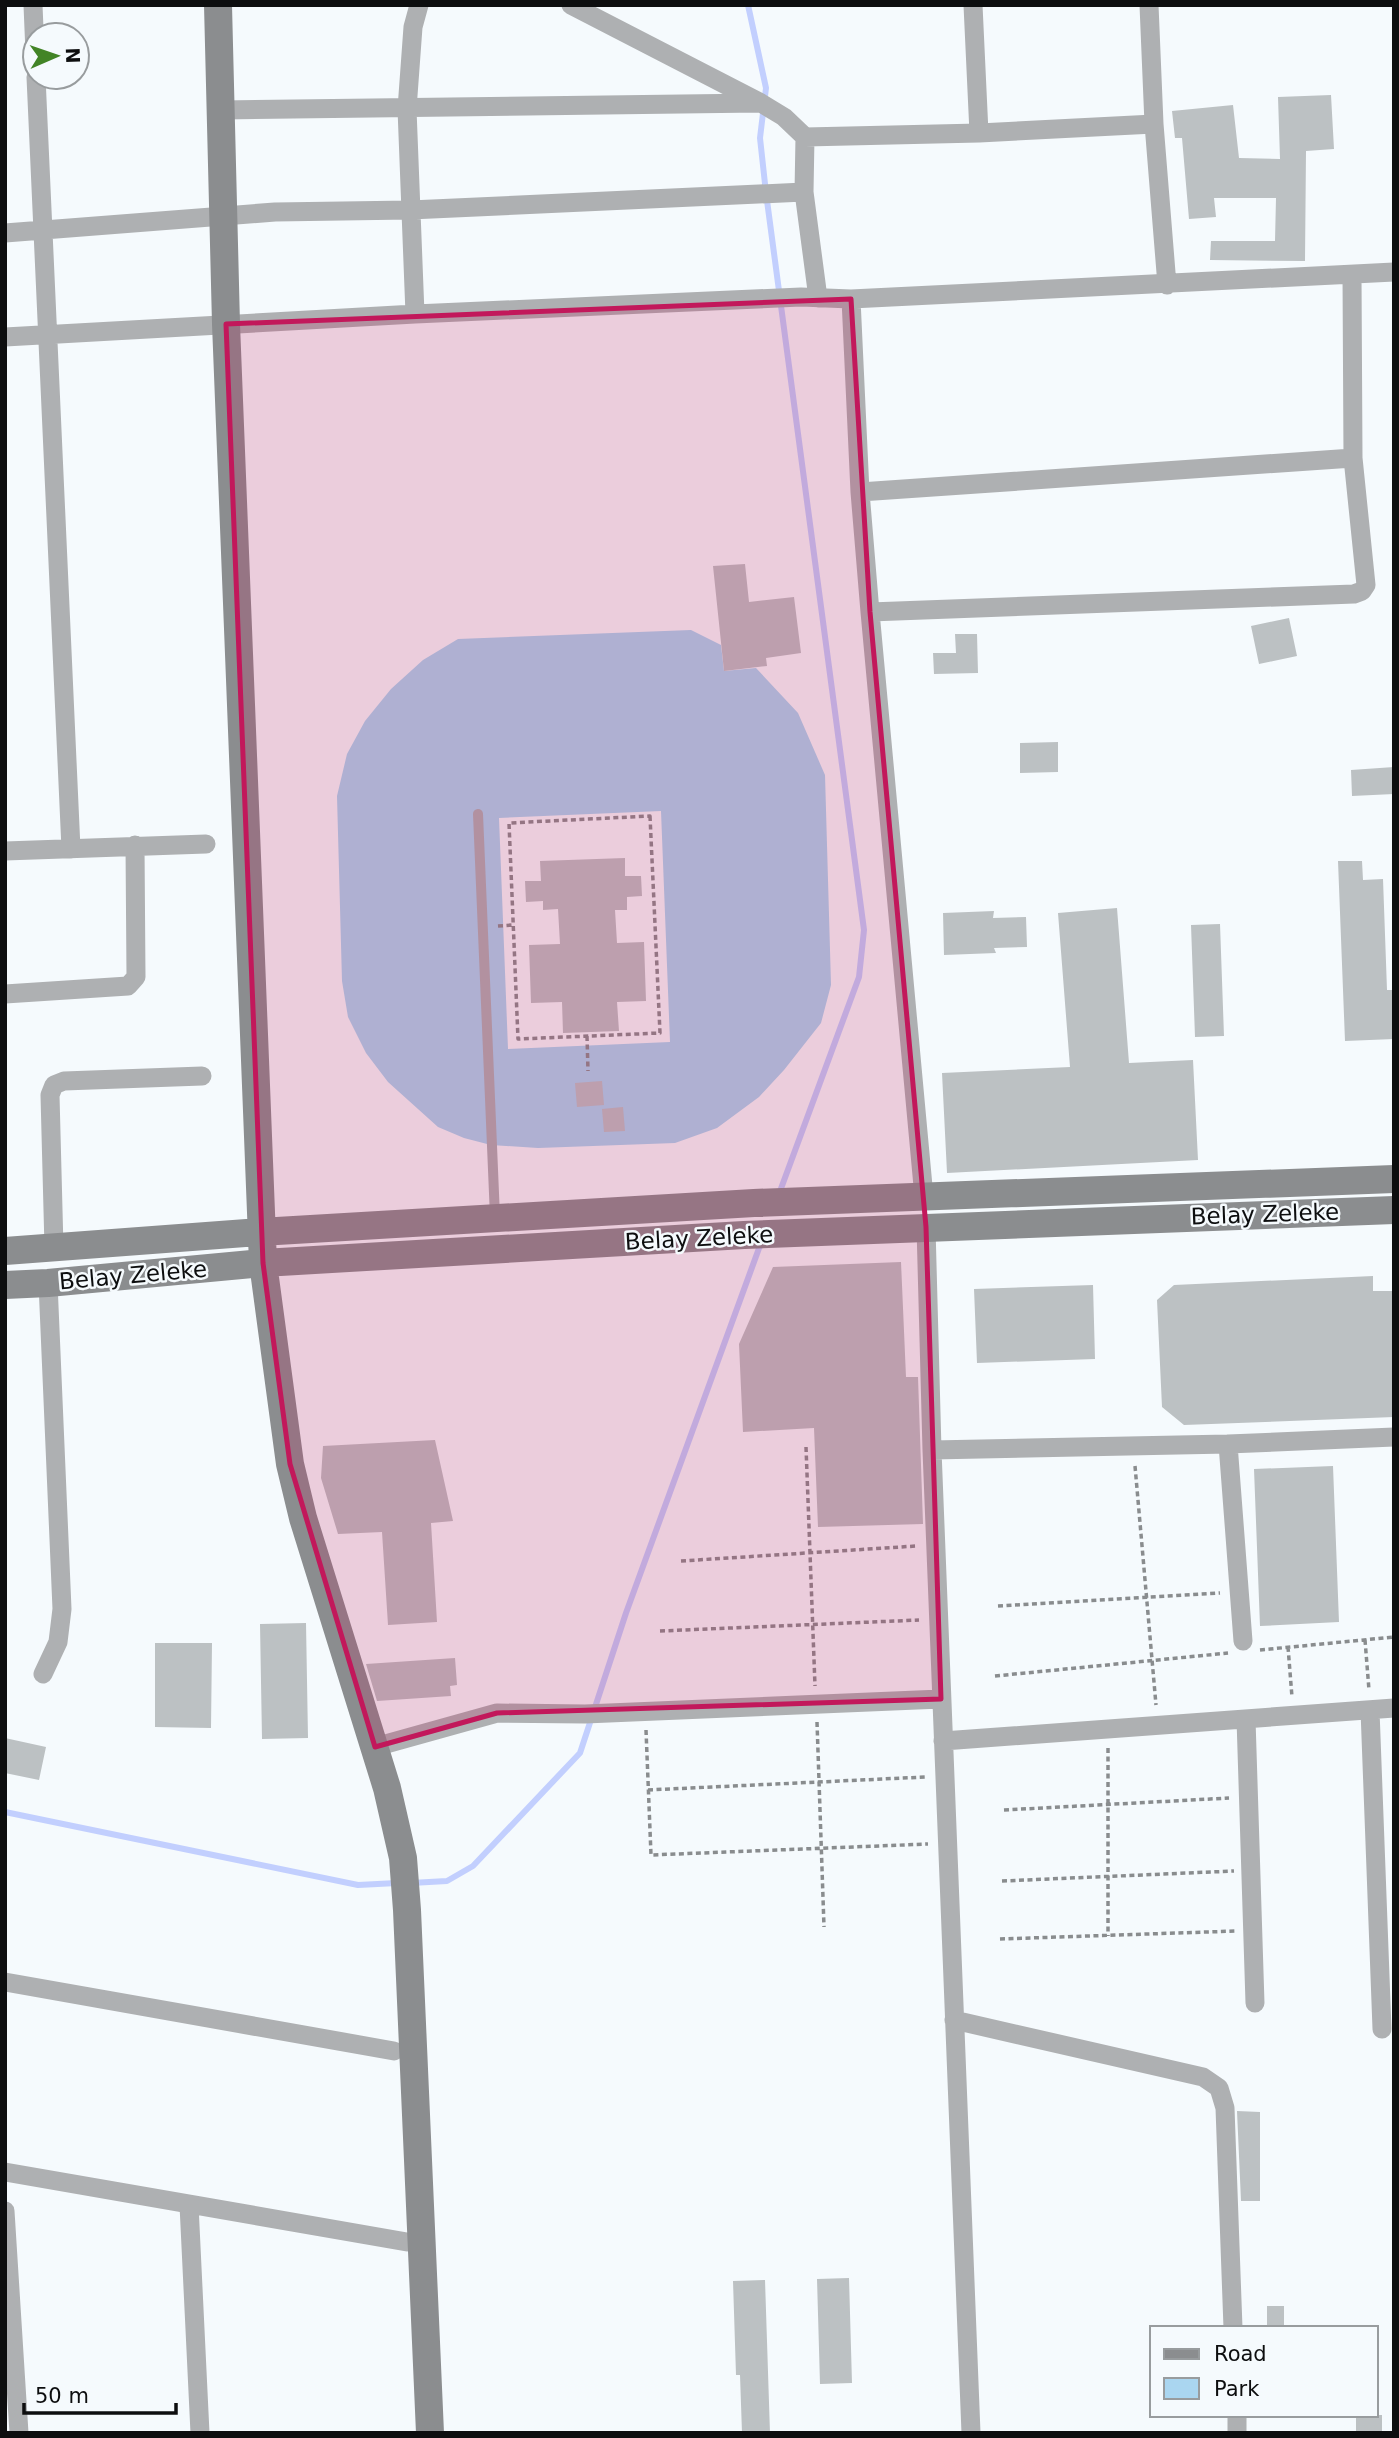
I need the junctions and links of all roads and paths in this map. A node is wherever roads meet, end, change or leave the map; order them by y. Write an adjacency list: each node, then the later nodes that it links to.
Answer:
1 (218, 5): 9 (street)
2 (419, 5): 8 (street)
3 (571, 5): 7 (street)
4 (973, 5): 11 (street)
5 (1149, 5): 10 (street)
6 (37, 91): 16 (street)
7 (761, 103): 8 (street); 12 (street)
8 (407, 109): 9 (street); 14 (street)
9 (221, 110): 15 (street)
10 (1154, 124): 11 (street); 20 (street)
11 (979, 133): 12 (street)
12 (805, 137): 13 (street)
13 (804, 192): 14 (street); 21 (street)
14 (410, 210): 15 (street); 23 (street)
15 (223, 218): 16 (street); 24 (street)
16 (42, 231): 17 (street); 25 (street)
17 (5, 233)
18 (1394, 272): 19 (street)
19 (1352, 275): 20 (street); 27 (street)
20 (1167, 285): 22 (street)
21 (809, 298): 22 (street); 23 (street)
22 (850, 299): 28 (street)
23 (415, 314): 24 (street)
24 (226, 324): 25 (street); 44 (street)
25 (46, 335): 26 (street); 33 (street)
26 (5, 337)
27 (1353, 458): 28 (street); 29 (street)
28 (860, 492): 29 (street)
29 (870, 612): 40 (street)
30 (478, 814): 42 (lane)
31 (206, 844): 32 (street)
32 (135, 845): 33 (street); 35 (street)
33 (71, 849): 34 (street)
34 (5, 851)
35 (5, 994)
36 (587, 1036): 36 (path); 37 (path)
37 (589, 1071)
38 (202, 1076): 45 (street)
39 (1394, 1179): 40 (street, Belay Zeleke)
40 (923, 1197): 42 (street, Belay Zeleke); 43 (street)
41 (1394, 1210): 43 (street, Belay Zeleke)
42 (495, 1218): 44 (street, Belay Zeleke)
43 (926, 1227): 47 (street, Belay Zeleke); 53 (street)
44 (260, 1232): 45 (street, Belay Zeleke); 47 (street)
45 (54, 1248): 46 (street, Belay Zeleke)
46 (5, 1251)
47 (263, 1262): 48 (street, Belay Zeleke); 77 (street)
48 (48, 1283): 49 (street, Belay Zeleke); 66 (street)
49 (5, 1285)
50 (1394, 1437): 51 (street)
51 (1228, 1444): 52 (street); 56 (street)
52 (1133, 1446): 53 (street); 57 (path)
53 (932, 1450): 54 (street)
54 (935, 1545): 55 (path); 59 (street)
55 (681, 1561)
56 (1240, 1592): 57 (path); 64 (street)
57 (1146, 1597): 58 (path); 65 (path)
58 (998, 1606)
59 (938, 1619): 60 (path); 68 (street)
60 (660, 1632)
61 (1394, 1637): 62 (path)
62 (1365, 1640): 63 (path); 70 (path)
63 (1288, 1647): 64 (path); 72 (path)
64 (1246, 1648): 65 (path)
65 (1152, 1661): 67 (path); 74 (path)
66 (43, 1674)
67 (995, 1676)
68 (942, 1699): 71 (street); 76 (street)
69 (1394, 1708): 70 (street)
70 (1370, 1710): 72 (street); 93 (street)
71 (645, 1712): 77 (street); 79 (path)
72 (1294, 1715): 73 (street)
73 (1246, 1718): 74 (street); 80 (street)
74 (1158, 1725): 75 (street)
75 (1108, 1729): 76 (street); 81 (path)
76 (943, 1741): 78 (street)
77 (374, 1747): 102 (street)
78 (945, 1776): 79 (path); 83 (street)
79 (648, 1790): 83 (path)
80 (1249, 1797): 81 (path); 84 (street)
81 (1108, 1805): 82 (path); 85 (path)
82 (1004, 1810)
83 (947, 1843): 92 (street)
84 (1251, 1870): 85 (path); 87 (street)
85 (1108, 1875): 86 (path); 88 (path)
86 (1002, 1881)
87 (1253, 1930): 88 (path); 91 (street)
88 (1108, 1936): 89 (path)
89 (1000, 1939)
90 (5, 1982): 94 (street)
91 (1255, 2003)
92 (954, 2020): 99 (street); 103 (street)
93 (1382, 2029)
94 (394, 2051)
95 (5, 2172): 96 (street)
96 (189, 2206): 98 (street); 101 (street)
97 (5, 2211): 100 (street)
98 (407, 2242)
99 (1233, 2326)
100 (19, 2433)
101 (200, 2433)
102 (430, 2433)
103 (971, 2433)

